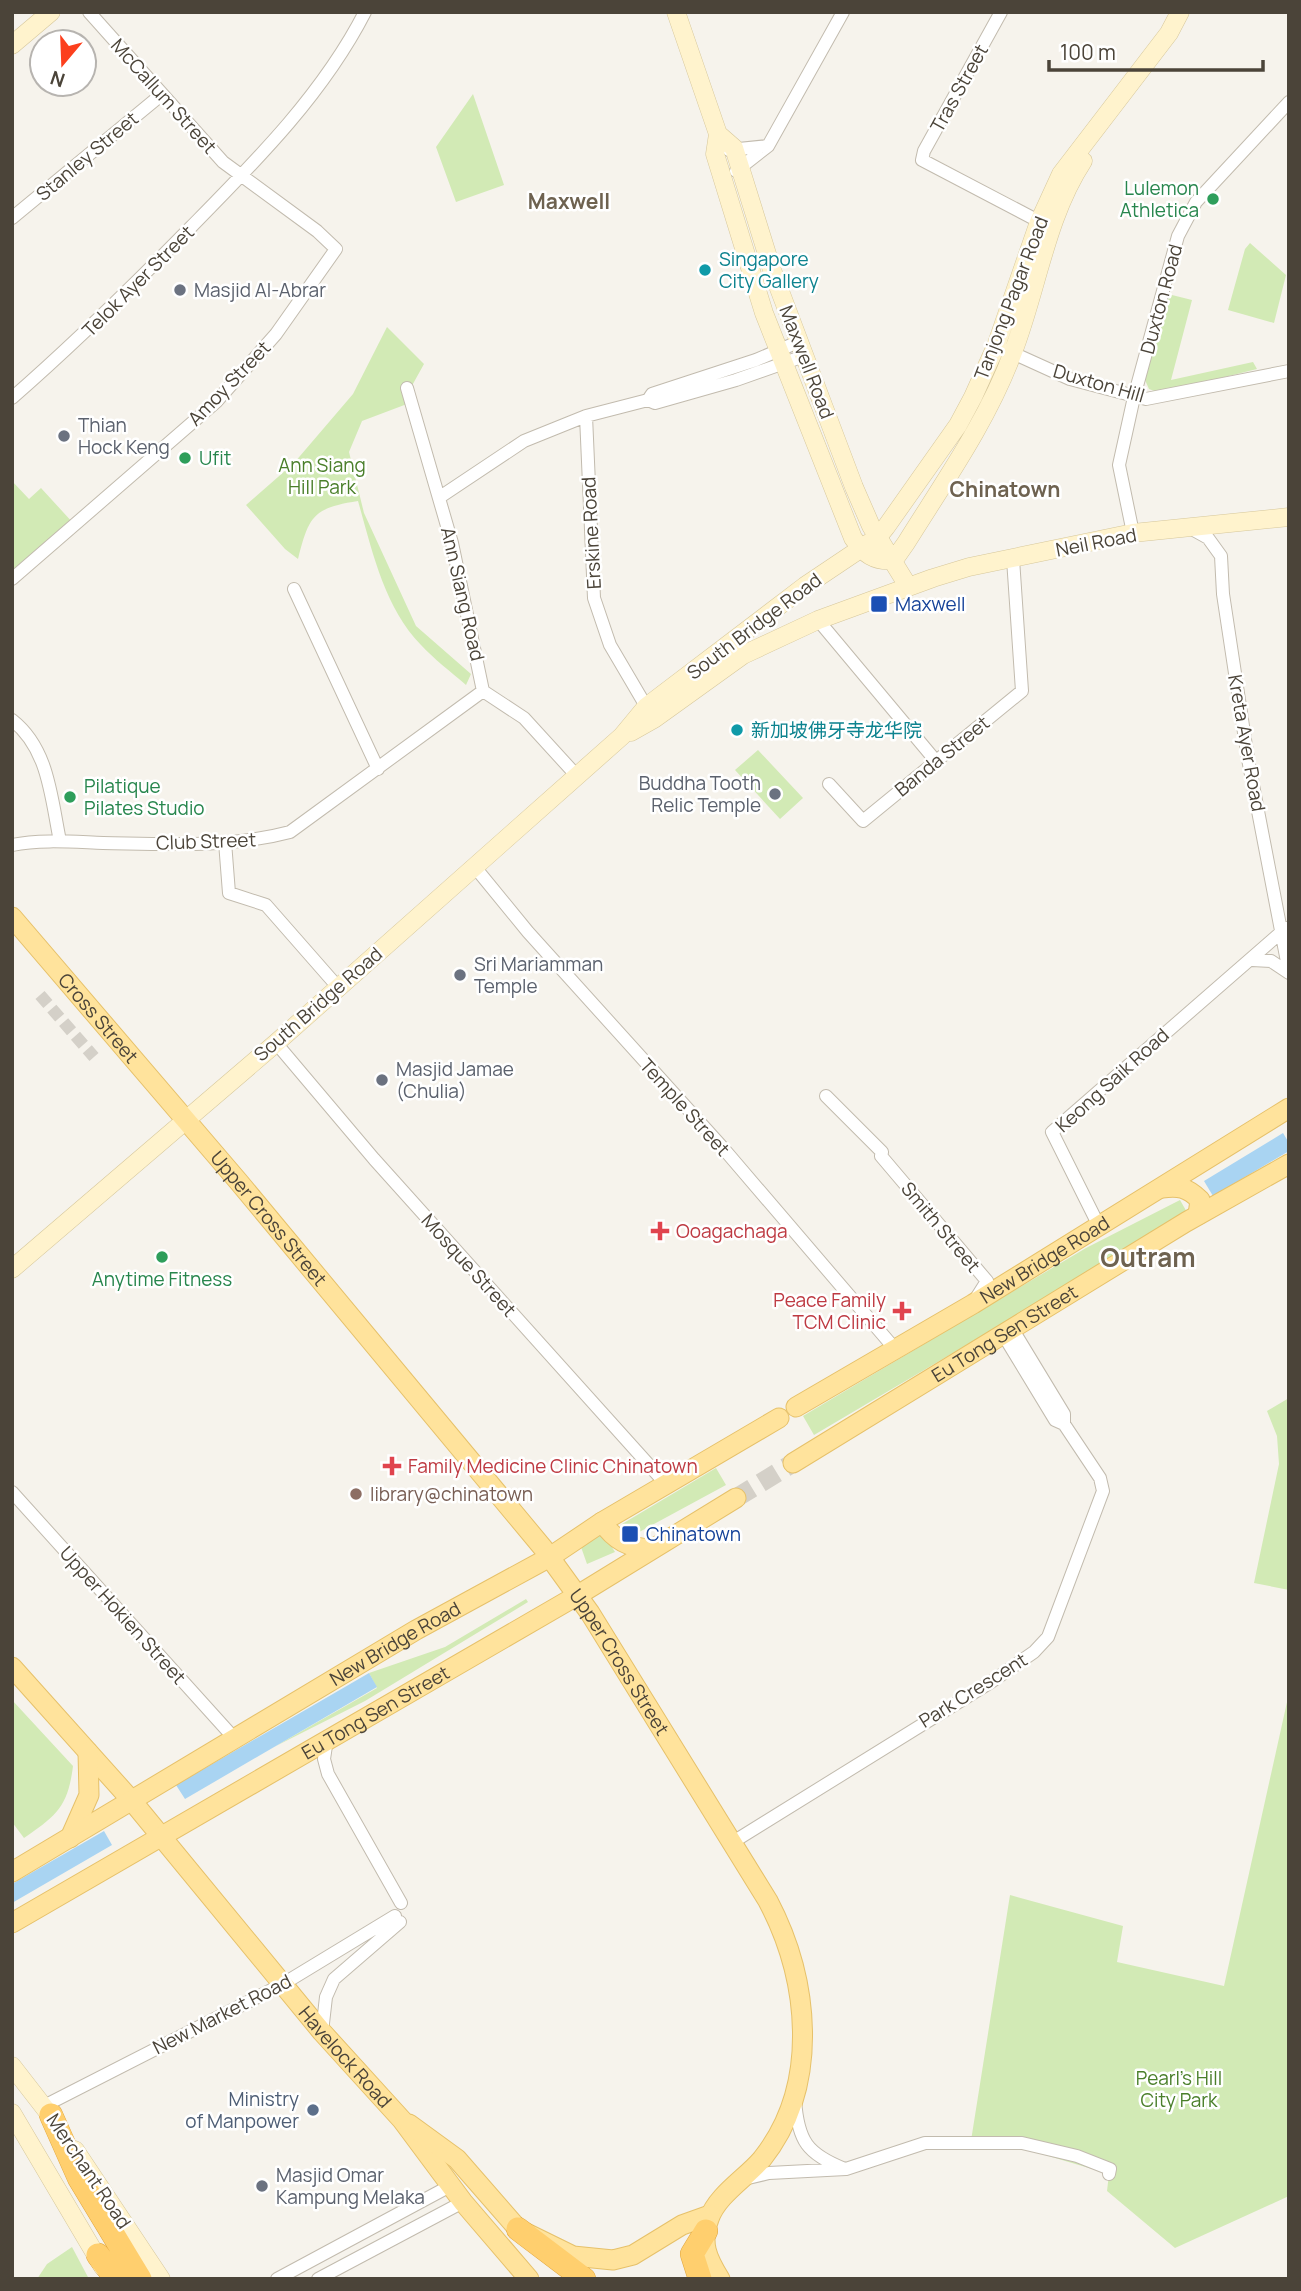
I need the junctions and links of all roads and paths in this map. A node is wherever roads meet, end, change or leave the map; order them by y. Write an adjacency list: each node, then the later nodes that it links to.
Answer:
1 (51, 12): 9 (main road)
2 (89, 12): 10 (street, McCallum Street)
3 (365, 12): 18 (street, Telok Ayer Street)
4 (676, 12): 12 (main road, Maxwell Road)
5 (843, 12): 13 (street)
6 (1001, 12): 20 (street, Tras Street)
7 (1180, 12): 20 (main road, Tanjong Pagar Road)
8 (1193, 12): 20 (main road, Tanjong Pagar Road)
9 (12, 45)
10 (161, 94): 18 (street, McCallum Street); 19 (street, Stanley Street)
11 (1289, 102): 27 (street, Duxton Road)
12 (719, 134): 14 (main road, Maxwell Road); 15 (main road, Maxwell Road)
13 (768, 146): 14 (street); 16 (street)
14 (734, 148): 15 (street); 16 (main road, Maxwell Road)
15 (715, 154): 17 (main road, Maxwell Road)
16 (742, 169): 17 (street); 22 (main road, Maxwell Road)
17 (722, 175): 24 (main road, Maxwell Road)
18 (245, 180): 28 (street, Telok Ayer Street); 38 (street, Amoy Street)
19 (12, 218)
20 (1046, 225): 21 (main road, Tanjong Pagar Road); 23 (main road, Tanjong Pagar Road)
21 (996, 346): 23 (street, Duxton Hill); 34 (main road, Tanjong Pagar Road)
22 (801, 349): 24 (street); 34 (main road, Maxwell Road)
23 (1013, 354): 27 (street, Duxton Hill); 37 (main road, Tanjong Pagar Road)
24 (781, 357): 29 (street); 35 (main road, Maxwell Road)
25 (1289, 371): 27 (street, Duxton Hill)
26 (408, 388): 30 (street, Ann Siang Road)
27 (1134, 397): 33 (street, Duxton Road)
28 (12, 398)
29 (586, 416): 30 (street); 43 (street, Erskine Road)
30 (440, 497): 42 (street, Ann Siang Road)
31 (1289, 517): 32 (main road, Neil Road)
32 (1190, 527): 33 (main road, Neil Road); 54 (street, Kreta Ayer Road)
33 (1133, 533): 36 (main road, Neil Road)
34 (878, 537): 35 (main road, Tanjong Pagar Road); 37 (main road, Maxwell Road)
35 (859, 547): 37 (main road); 43 (main road, South Bridge Road)
36 (1013, 559): 39 (main road, Neil Road); 45 (street, Banda Street)
37 (894, 560): 39 (main road, Maxwell Road)
38 (12, 579)
39 (908, 586): 41 (main road, South Bridge Road)
40 (294, 589): 46 (street)
41 (818, 620): 43 (main road, South Bridge Road); 45 (street)
42 (484, 691): 46 (street, Club Street); 47 (street)
43 (650, 713): 47 (main road, South Bridge Road)
44 (12, 720): 49 (street)
45 (934, 760): 48 (street, Banda Street)
46 (378, 769): 50 (street, Club Street)
47 (576, 775): 52 (main road, South Bridge Road)
48 (829, 784)
49 (60, 841): 50 (street, Club Street); 51 (street, Club Street)
50 (225, 842): 57 (street)
51 (12, 845)
52 (474, 866): 57 (main road, South Bridge Road); 71 (street, Temple Street)
53 (12, 918): 61 (main road, Cross Street)
54 (1285, 928): 55 (street, Keong Saik Road); 56 (street, Kreta Ayer Road)
55 (1252, 960): 56 (street); 66 (street, Keong Saik Road)
56 (1289, 972)
57 (337, 986): 58 (main road, South Bridge Road)
58 (276, 1043): 61 (main road, South Bridge Road); 75 (street, Mosque Street)
59 (826, 1096): 65 (street, Smith Street)
60 (1289, 1108): 63 (main road, New Bridge Road)
61 (185, 1118): 67 (main road, South Bridge Road); 80 (main road, Upper Cross Street)
62 (1289, 1164): 64 (main road, Eu Tong Sen Street)
63 (1162, 1188): 64 (main road); 66 (main road, New Bridge Road)
64 (1198, 1215): 70 (main road, Eu Tong Sen Street)
65 (937, 1218): 68 (street, Smith Street); 69 (street, Smith Street)
66 (1099, 1226): 68 (main road, New Bridge Road)
67 (12, 1269)
68 (1000, 1286): 69 (main road, New Bridge Road)
69 (972, 1304): 71 (main road, New Bridge Road)
70 (1009, 1333): 74 (main road, Eu Tong Sen Street); 89 (street, Park Crescent)
71 (895, 1349): 72 (main road, New Bridge Road)
72 (796, 1407)
73 (779, 1418): 75 (main road, New Bridge Road)
74 (793, 1463)
75 (666, 1484): 78 (main road, New Bridge Road)
76 (12, 1492): 83 (street, Upper Hokien Street)
77 (736, 1498): 79 (main road, Eu Tong Sen Street)
78 (602, 1522): 79 (main road); 80 (main road, New Bridge Road)
79 (651, 1549): 81 (main road, Eu Tong Sen Street)
80 (550, 1557): 81 (main road, Upper Cross Street); 83 (main road, New Bridge Road)
81 (578, 1595): 84 (main road, Eu Tong Sen Street); 89 (main road, Upper Cross Street)
82 (12, 1667): 85 (main road, Havelock Road)
83 (234, 1738): 86 (main road, New Bridge Road)
84 (327, 1739): 87 (main road, Eu Tong Sen Street); 91 (street)
85 (88, 1752): 86 (main road, Havelock Road); 88 (main road)
86 (132, 1801): 87 (main road, Havelock Road); 88 (main road, New Bridge Road)
87 (161, 1836): 92 (main road, Eu Tong Sen Street); 93 (main road, Havelock Road)
88 (71, 1838): 90 (main road, New Bridge Road)
89 (733, 1842): 96 (main road, Upper Cross Street)
90 (12, 1872)
91 (401, 1903)
92 (12, 1923)
93 (283, 1984): 94 (main road, Havelock Road); 94 (street, New Market Road); 97 (street, New Market Road)
94 (322, 2032): 99 (main road, Havelock Road)
95 (12, 2066): 97 (main road, Merchant Road)
96 (794, 2092): 100 (street); 102 (main road, Upper Cross Street)
97 (48, 2110): 116 (highway); 117 (main road, Merchant Road)
98 (12, 2113): 111 (main road, Merchant Road)
99 (402, 2120): 103 (main road, Havelock Road); 107 (main road)
100 (846, 2169): 101 (street); 102 (street)
101 (1109, 2174)
102 (743, 2179): 106 (main road, Upper Cross Street)
103 (450, 2186): 104 (main road, Havelock Road); 105 (street)
104 (463, 2202): 108 (street); 119 (main road, Havelock Road)
105 (395, 2216): 108 (street); 109 (street)
106 (708, 2223): 107 (main road); 121 (highway); 122 (main road)
107 (518, 2229): 120 (highway)
108 (405, 2233): 110 (street)
109 (362, 2234): 110 (street); 112 (street)
110 (372, 2250): 113 (street)
111 (98, 2255): 114 (main road, Merchant Road); 115 (highway)
112 (317, 2257): 113 (street); 118 (street)
113 (323, 2276)
114 (108, 2279)
115 (116, 2279)
116 (140, 2279)
117 (161, 2279)
118 (277, 2279)
119 (529, 2279)
120 (584, 2279)
121 (700, 2279)
122 (720, 2279)

